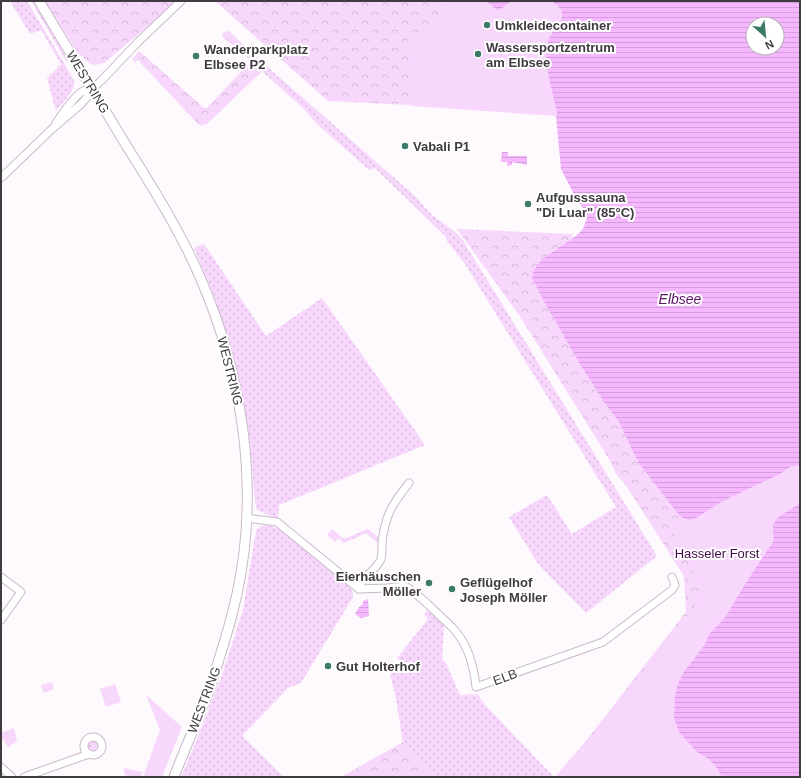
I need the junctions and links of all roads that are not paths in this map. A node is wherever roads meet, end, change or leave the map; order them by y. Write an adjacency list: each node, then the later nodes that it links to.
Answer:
1 (39, 1): 3 (main road, WESTRING)
2 (181, 1): 3 (street)
3 (92, 88): 4 (street); 6 (main road, WESTRING)
4 (1, 178)
5 (409, 483): 9 (street)
6 (247, 518): 9 (street); 15 (main road, WESTRING)
7 (1, 576): 10 (street)
8 (672, 577): 9 (street, ELB)
9 (359, 589)
10 (1, 620)
11 (89, 754): 14 (street)
12 (1, 767): 13 (street)
13 (12, 777)
14 (24, 777)
15 (174, 777)

